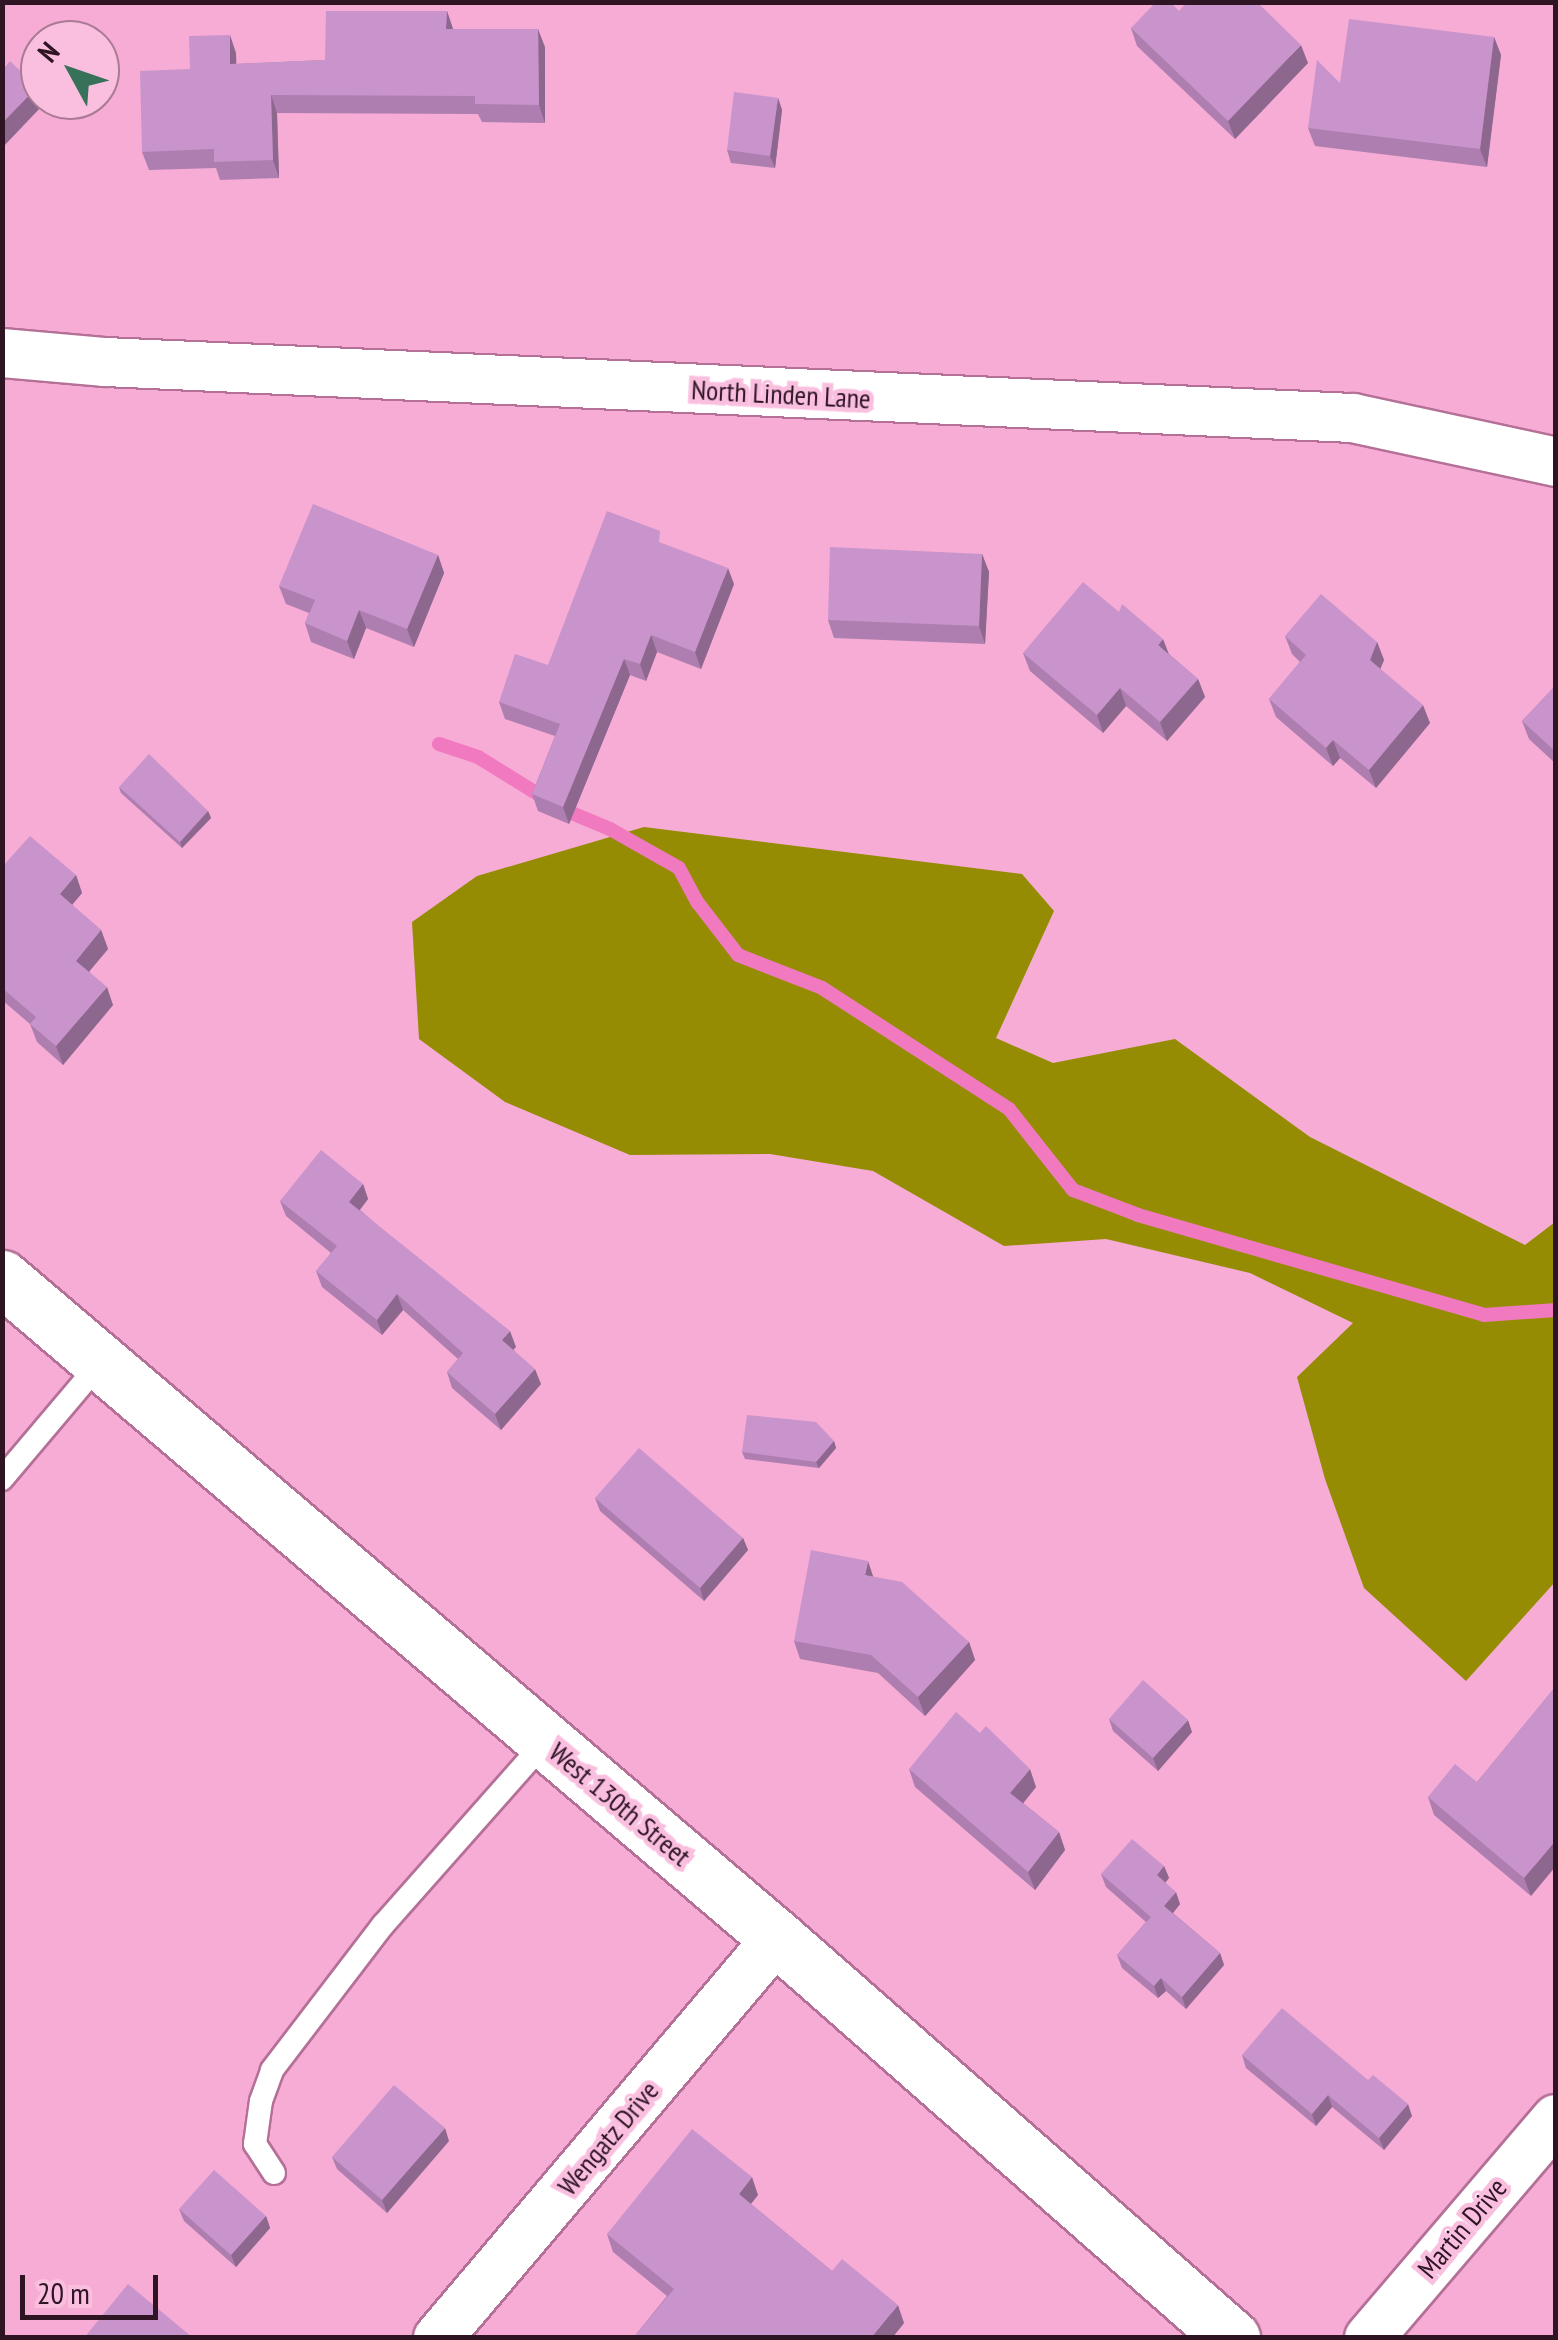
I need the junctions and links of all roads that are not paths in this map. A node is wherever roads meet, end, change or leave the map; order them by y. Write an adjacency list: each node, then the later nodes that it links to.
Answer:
1 (2, 354): 2 (street, North Linden Lane)
2 (1556, 462)
3 (2, 1278): 4 (main road, West 130th Street)
4 (100, 1362): 5 (lane); 6 (main road, West 130th Street)
5 (2, 1479)
6 (546, 1741): 7 (main road, West 130th Street); 9 (lane)
7 (777, 1938): 10 (street, Wengatz Drive); 11 (main road, West 130th Street)
8 (1556, 2119): 12 (street, Martin Drive)
9 (274, 2174)
10 (438, 2338)
11 (1232, 2338)
12 (1369, 2338)

